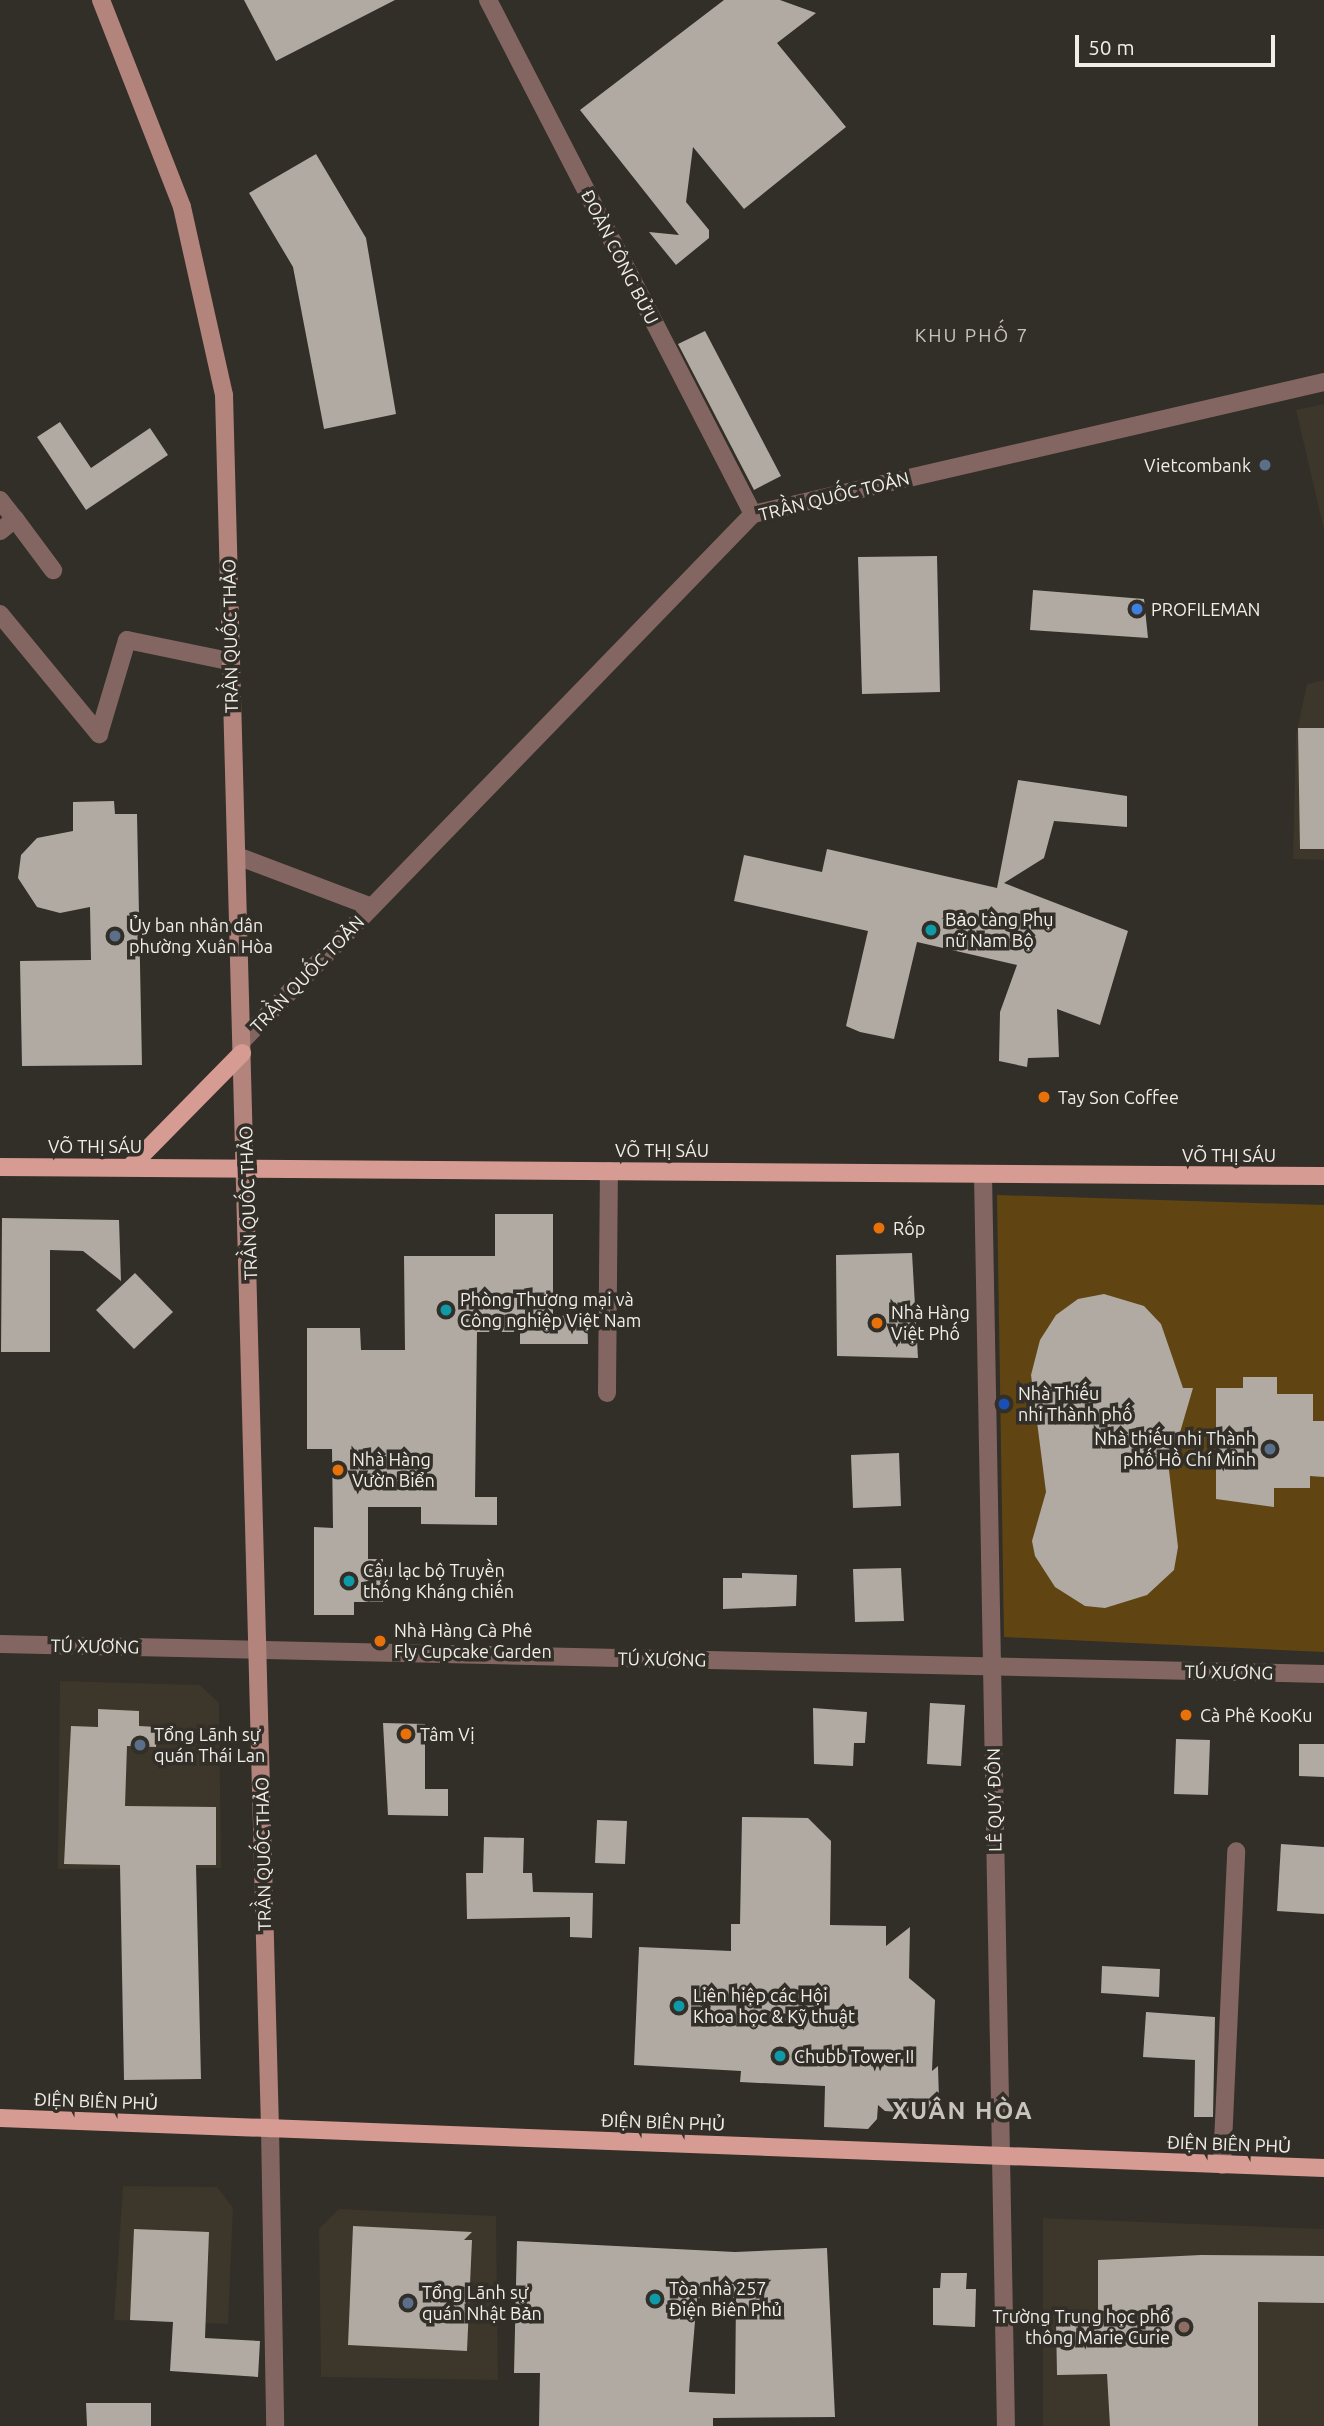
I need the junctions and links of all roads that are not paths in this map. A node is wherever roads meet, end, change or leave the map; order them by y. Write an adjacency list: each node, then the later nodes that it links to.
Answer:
1 (101, 0): 10 (main road, TRẦN QUỐC THẢO)
2 (488, 0): 5 (street, ĐOÀN CÔNG BỬU)
3 (1324, 382): 5 (street, TRẦN QUỐC TOẢN)
4 (0, 500): 6 (street)
5 (753, 513): 12 (street, TRẦN QUỐC TOẢN)
6 (15, 519): 7 (street); 8 (street)
7 (0, 531)
8 (53, 570)
9 (0, 614): 10 (street)
10 (228, 661): 11 (main road, TRẦN QUỐC THẢO)
11 (237, 856): 12 (street, TRẦN QUỐC TOẢN); 13 (main road, TRẦN QUỐC THẢO)
12 (372, 907): 13 (street, TRẦN QUỐC TOẢN)
13 (242, 1047): 15 (main road); 16 (main road, TRẦN QUỐC THẢO)
14 (0, 1167): 15 (main road, VÕ THỊ SÁU)
15 (130, 1167): 16 (main road, VÕ THỊ SÁU)
16 (248, 1168): 17 (main road, VÕ THỊ SÁU); 22 (main road, TRẦN QUỐC THẢO)
17 (609, 1171): 18 (main road, VÕ THỊ SÁU); 20 (street)
18 (983, 1174): 19 (main road, VÕ THỊ SÁU); 23 (street, LÊ QUÝ ĐÔN)
19 (1324, 1176)
20 (607, 1393)
21 (0, 1644): 22 (street, TÚ XƯƠNG)
22 (257, 1650): 23 (street, TÚ XƯƠNG); 27 (main road, TRẦN QUỐC THẢO)
23 (992, 1666): 24 (street, TÚ XƯƠNG); 28 (street, LÊ QUÝ ĐÔN)
24 (1324, 1674)
25 (1236, 1851): 29 (street)
26 (0, 2118): 27 (main road, ĐIỆN BIÊN PHỦ)
27 (270, 2129): 28 (main road, ĐIỆN BIÊN PHỦ); 31 (street, TRẦN QUỐC THẢO)
28 (1001, 2156): 29 (main road, ĐIỆN BIÊN PHỦ); 32 (street, LÊ QUÝ ĐÔN)
29 (1222, 2165): 30 (main road, ĐIỆN BIÊN PHỦ)
30 (1324, 2168)
31 (275, 2426)
32 (1006, 2426)

